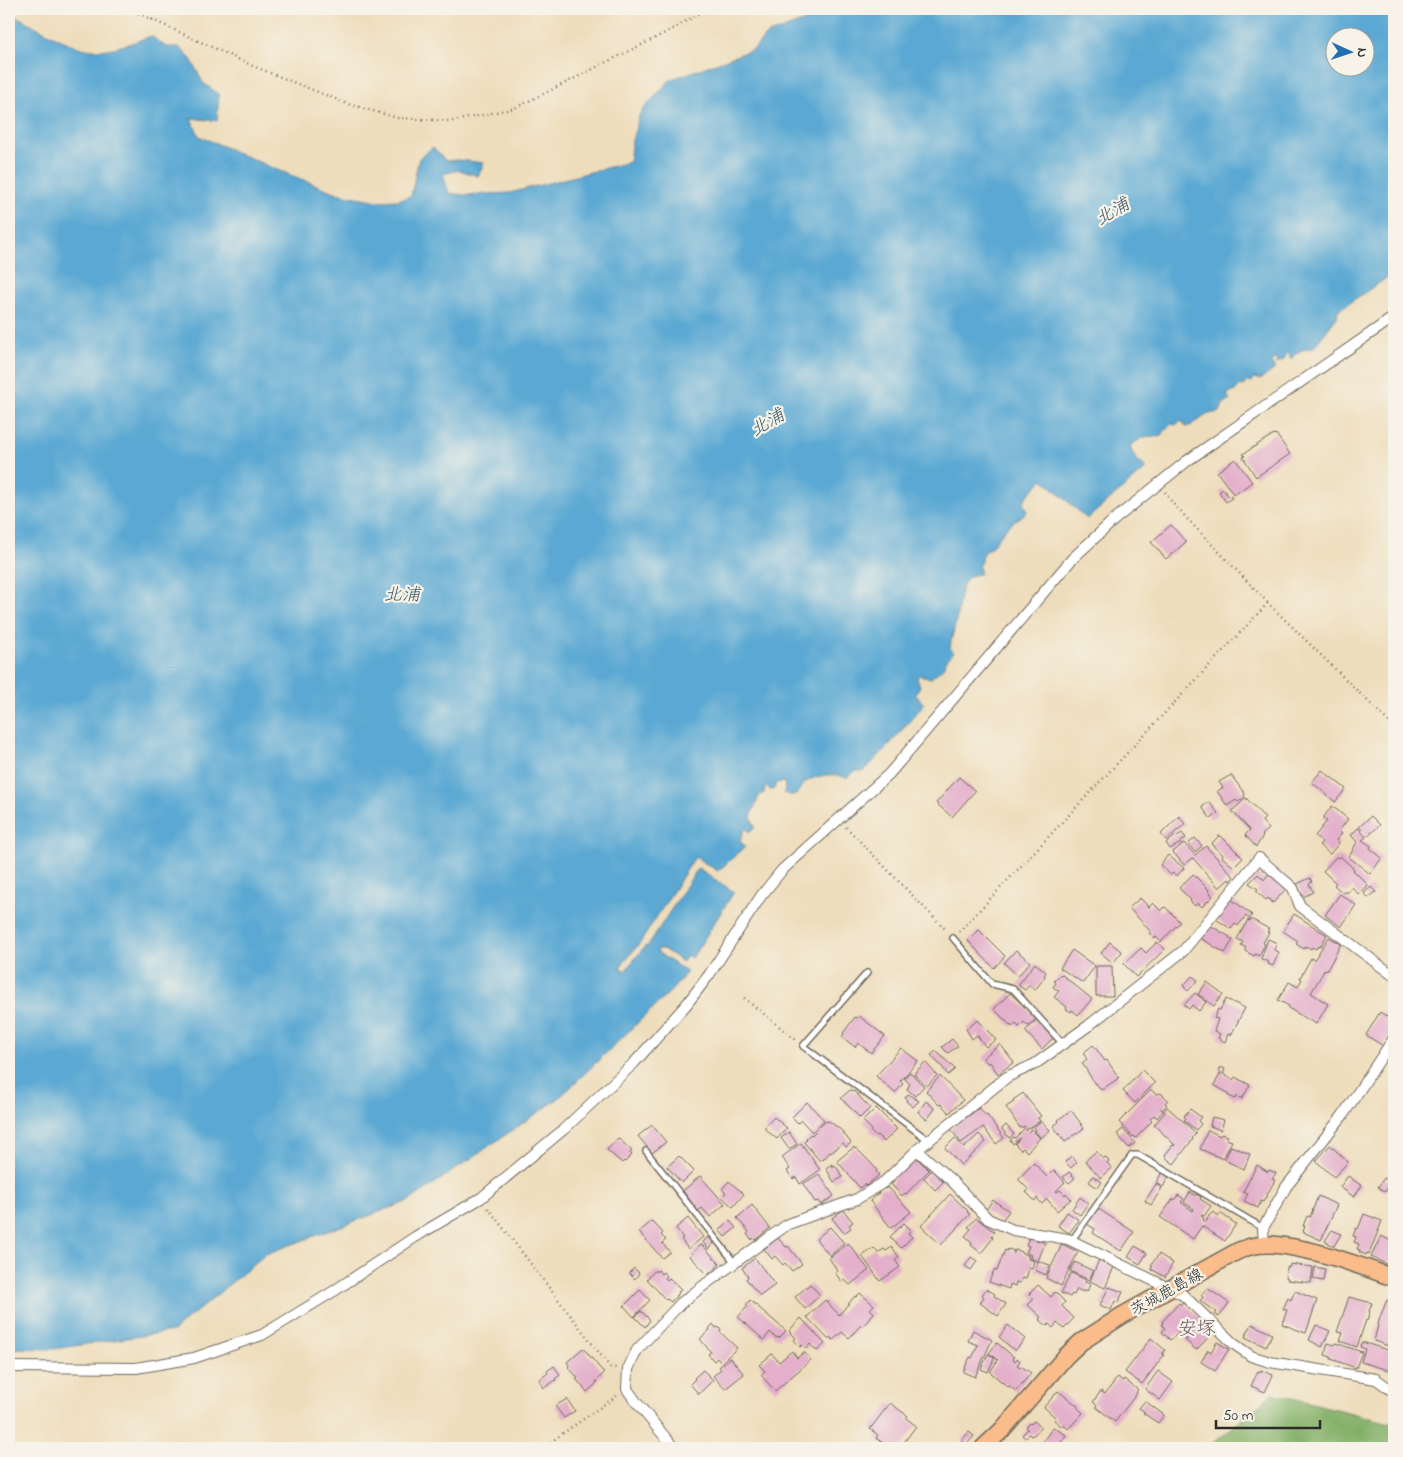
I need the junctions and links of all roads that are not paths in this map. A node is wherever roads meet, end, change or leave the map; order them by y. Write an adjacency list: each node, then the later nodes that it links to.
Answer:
1 (1394, 317): 16 (street)
2 (953, 938): 6 (lane)
3 (867, 973): 7 (lane)
4 (1394, 976): 6 (street)
5 (1394, 1038): 10 (street)
6 (1063, 1044): 7 (street)
7 (928, 1140): 8 (street)
8 (917, 1150): 11 (street); 13 (street)
9 (646, 1151): 13 (lane)
10 (1263, 1228): 11 (lane); 12 (street)
11 (1072, 1240): 15 (street)
12 (1264, 1244): 14 (main road, 茨城鹿島線); 15 (main road, 茨城鹿島線)
13 (735, 1263): 18 (street)
14 (1394, 1278)
15 (1170, 1289): 17 (street); 19 (main road, 茨城鹿島線)
16 (9, 1367)
17 (1394, 1392)
18 (674, 1448)
19 (983, 1448)

